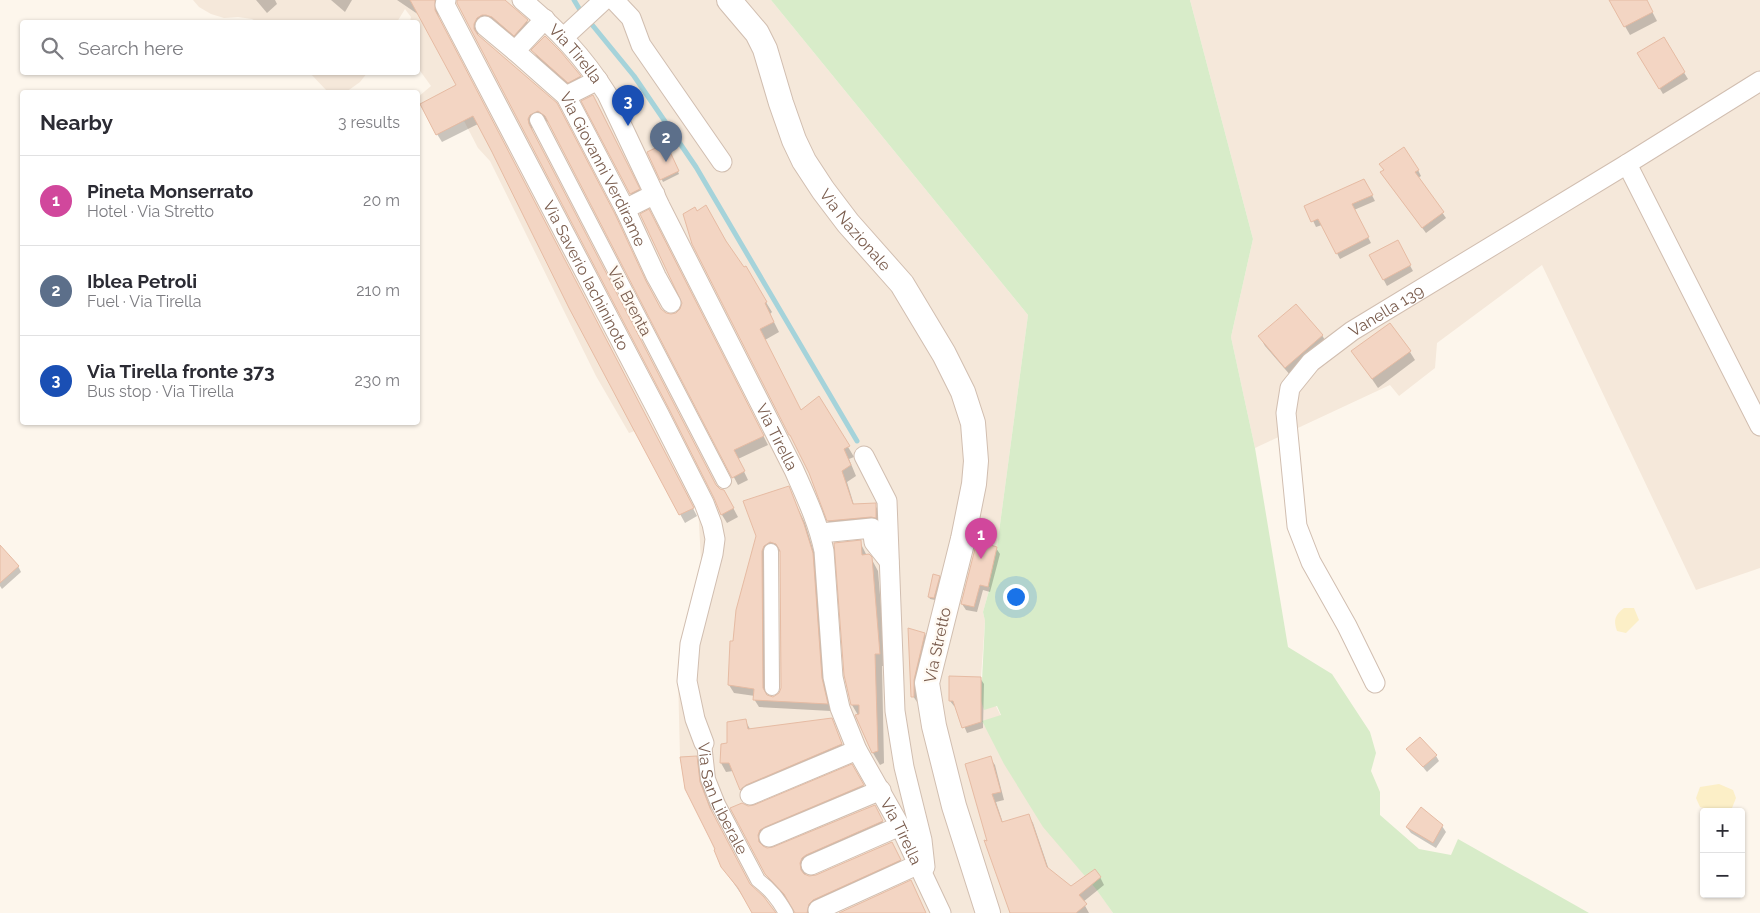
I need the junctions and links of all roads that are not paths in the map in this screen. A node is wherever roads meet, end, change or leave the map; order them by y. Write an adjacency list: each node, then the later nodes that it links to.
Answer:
1 (446, 0): 25 (street, Via Saverio Iachininoto)
2 (522, 0): 6 (street, Via Tirella)
3 (614, 0): 14 (street)
4 (729, 0): 21 (street, Via Nazionale)
5 (600, 4): 8 (street)
6 (545, 19): 8 (street, Via Tirella); 9 (street)
7 (486, 26): 9 (street, Via Giovanni Verdirame)
8 (570, 31): 10 (street, Via Tirella)
9 (515, 51): 12 (street, Via Giovanni Verdirame)
10 (598, 80): 12 (street); 16 (street, Via Tirella)
11 (1760, 81): 15 (street, Vanella 139)
12 (566, 96): 17 (street, Via Giovanni Verdirame)
13 (537, 120): 22 (street, Via Brenta)
14 (722, 162)
15 (1627, 164): 19 (street); 27 (street, Vanella 139)
16 (655, 194): 17 (street); 23 (street, Via Tirella)
17 (625, 209): 18 (street, Via Giovanni Verdirame)
18 (671, 303)
19 (1760, 426)
20 (864, 456): 26 (street)
21 (976, 461): 40 (street, Via Stretto)
22 (724, 481)
23 (820, 533): 26 (street); 30 (street, Via Tirella)
24 (771, 552): 28 (street)
25 (712, 554): 29 (street, Via San Liberale)
26 (890, 561): 36 (street)
27 (1375, 682)
28 (772, 688)
29 (704, 743): 38 (street, Via San Liberale)
30 (858, 750): 31 (street, Via Tirella); 32 (street)
31 (880, 790): 33 (street, Via Tirella); 34 (street)
32 (750, 794)
33 (900, 826): 35 (street); 36 (street, Via Tirella)
34 (769, 837)
35 (811, 864)
36 (923, 872): 37 (street); 39 (street, Via Tirella)
37 (818, 910)
38 (786, 913)
39 (941, 913)
40 (988, 913)

